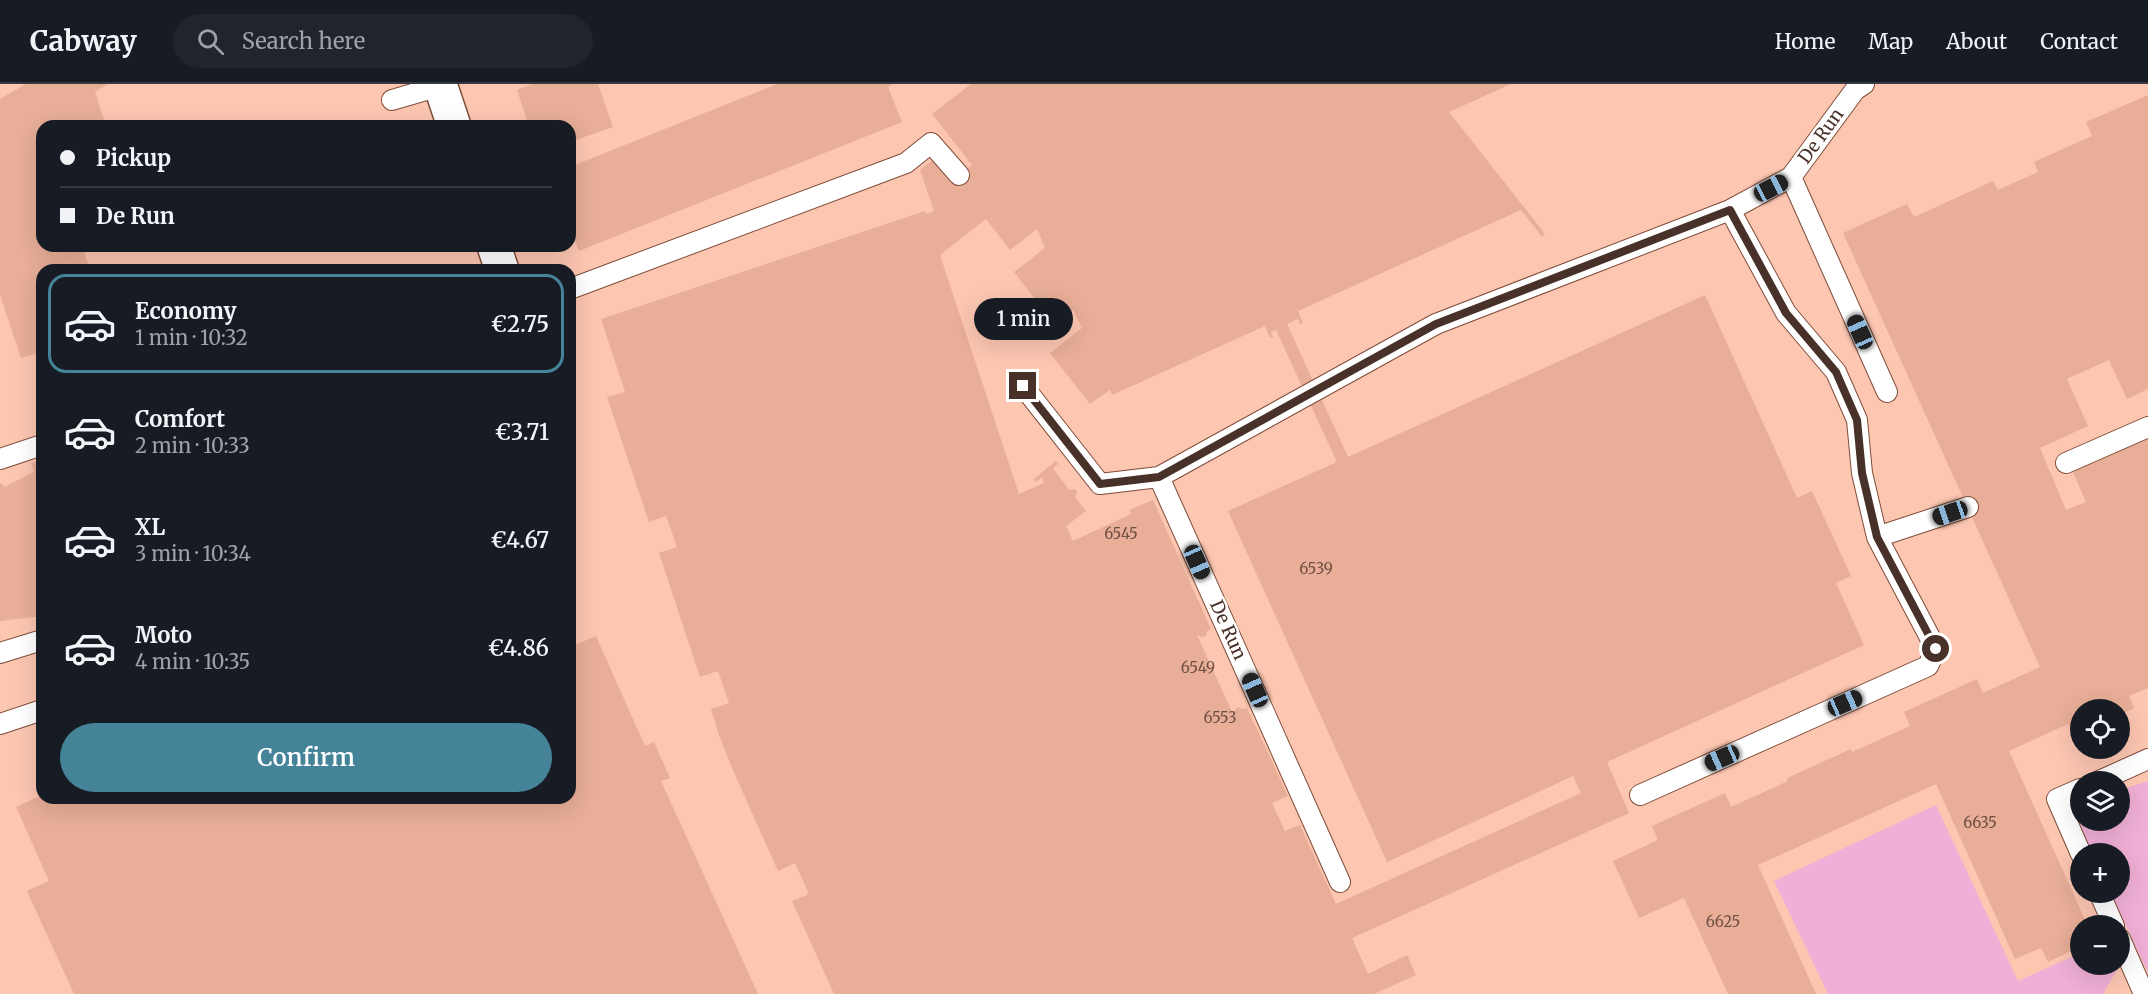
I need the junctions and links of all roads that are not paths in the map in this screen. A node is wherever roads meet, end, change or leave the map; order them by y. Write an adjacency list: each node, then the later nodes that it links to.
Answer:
1 (1864, 84): 6 (lane, De Run)
2 (440, 85): 3 (lane); 4 (street)
3 (393, 100)
4 (452, 120)
5 (959, 176): 8 (lane)
6 (1791, 177): 7 (lane, De Run); 10 (lane)
7 (1730, 210): 15 (lane, De Run); 17 (lane)
8 (576, 287)
9 (1023, 386): 15 (lane, De Run)
10 (1887, 392)
11 (2148, 427): 14 (lane)
12 (36, 448): 13 (lane)
13 (0, 459)
14 (2066, 463)
15 (1159, 477): 27 (lane, De Run)
16 (1968, 507): 17 (lane)
17 (1877, 537): 25 (lane)
18 (36, 642): 19 (lane)
19 (0, 653)
20 (36, 712): 21 (lane)
21 (0, 724)
22 (2148, 759): 23 (lane)
23 (2121, 771)
24 (2070, 793): 26 (lane)
25 (1640, 795)
26 (2070, 829)
27 (1340, 882)
28 (2130, 961): 29 (lane)
29 (2145, 994)

